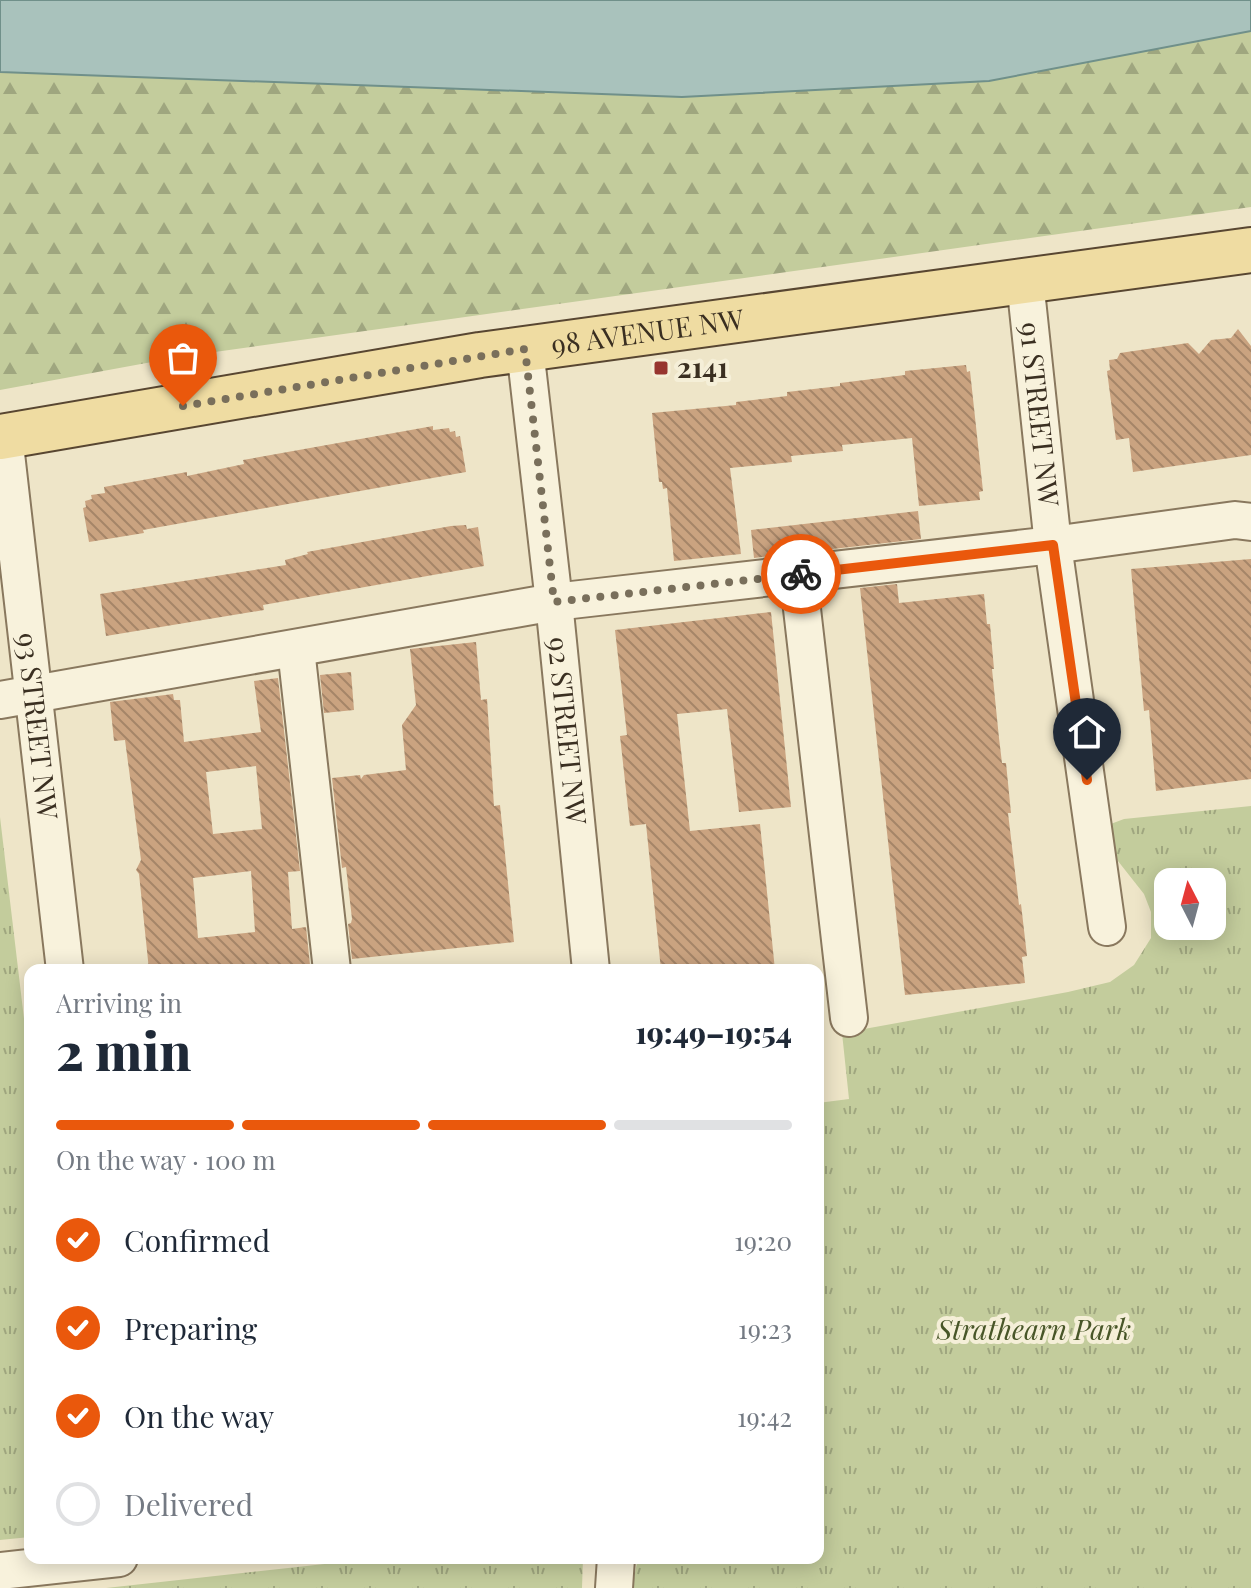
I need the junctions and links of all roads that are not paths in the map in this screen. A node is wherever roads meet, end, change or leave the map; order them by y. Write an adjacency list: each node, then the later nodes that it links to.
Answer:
1 (1251, 250): 2 (main road, 98 AVENUE NW)
2 (1025, 281): 3 (main road, 98 AVENUE NW); 6 (street, 91 STREET NW)
3 (525, 349): 4 (main road, 98 AVENUE NW); 8 (street, 92 STREET NW)
4 (2, 436): 10 (street, 93 STREET NW)
5 (1251, 522): 6 (street)
6 (1053, 545): 7 (street); 11 (street, 91 STREET NW)
7 (798, 574): 8 (street); 15 (street)
8 (554, 602): 9 (street); 14 (street, 92 STREET NW)
9 (296, 649): 10 (street); 13 (street)
10 (17, 697): 12 (street, 93 STREET NW)
11 (1107, 927)
12 (64, 964)
13 (331, 964)
14 (590, 964)
15 (849, 1018)
16 (64, 1564): 18 (street)
17 (616, 1564): 19 (street)
18 (0, 1571)
19 (614, 1588)

